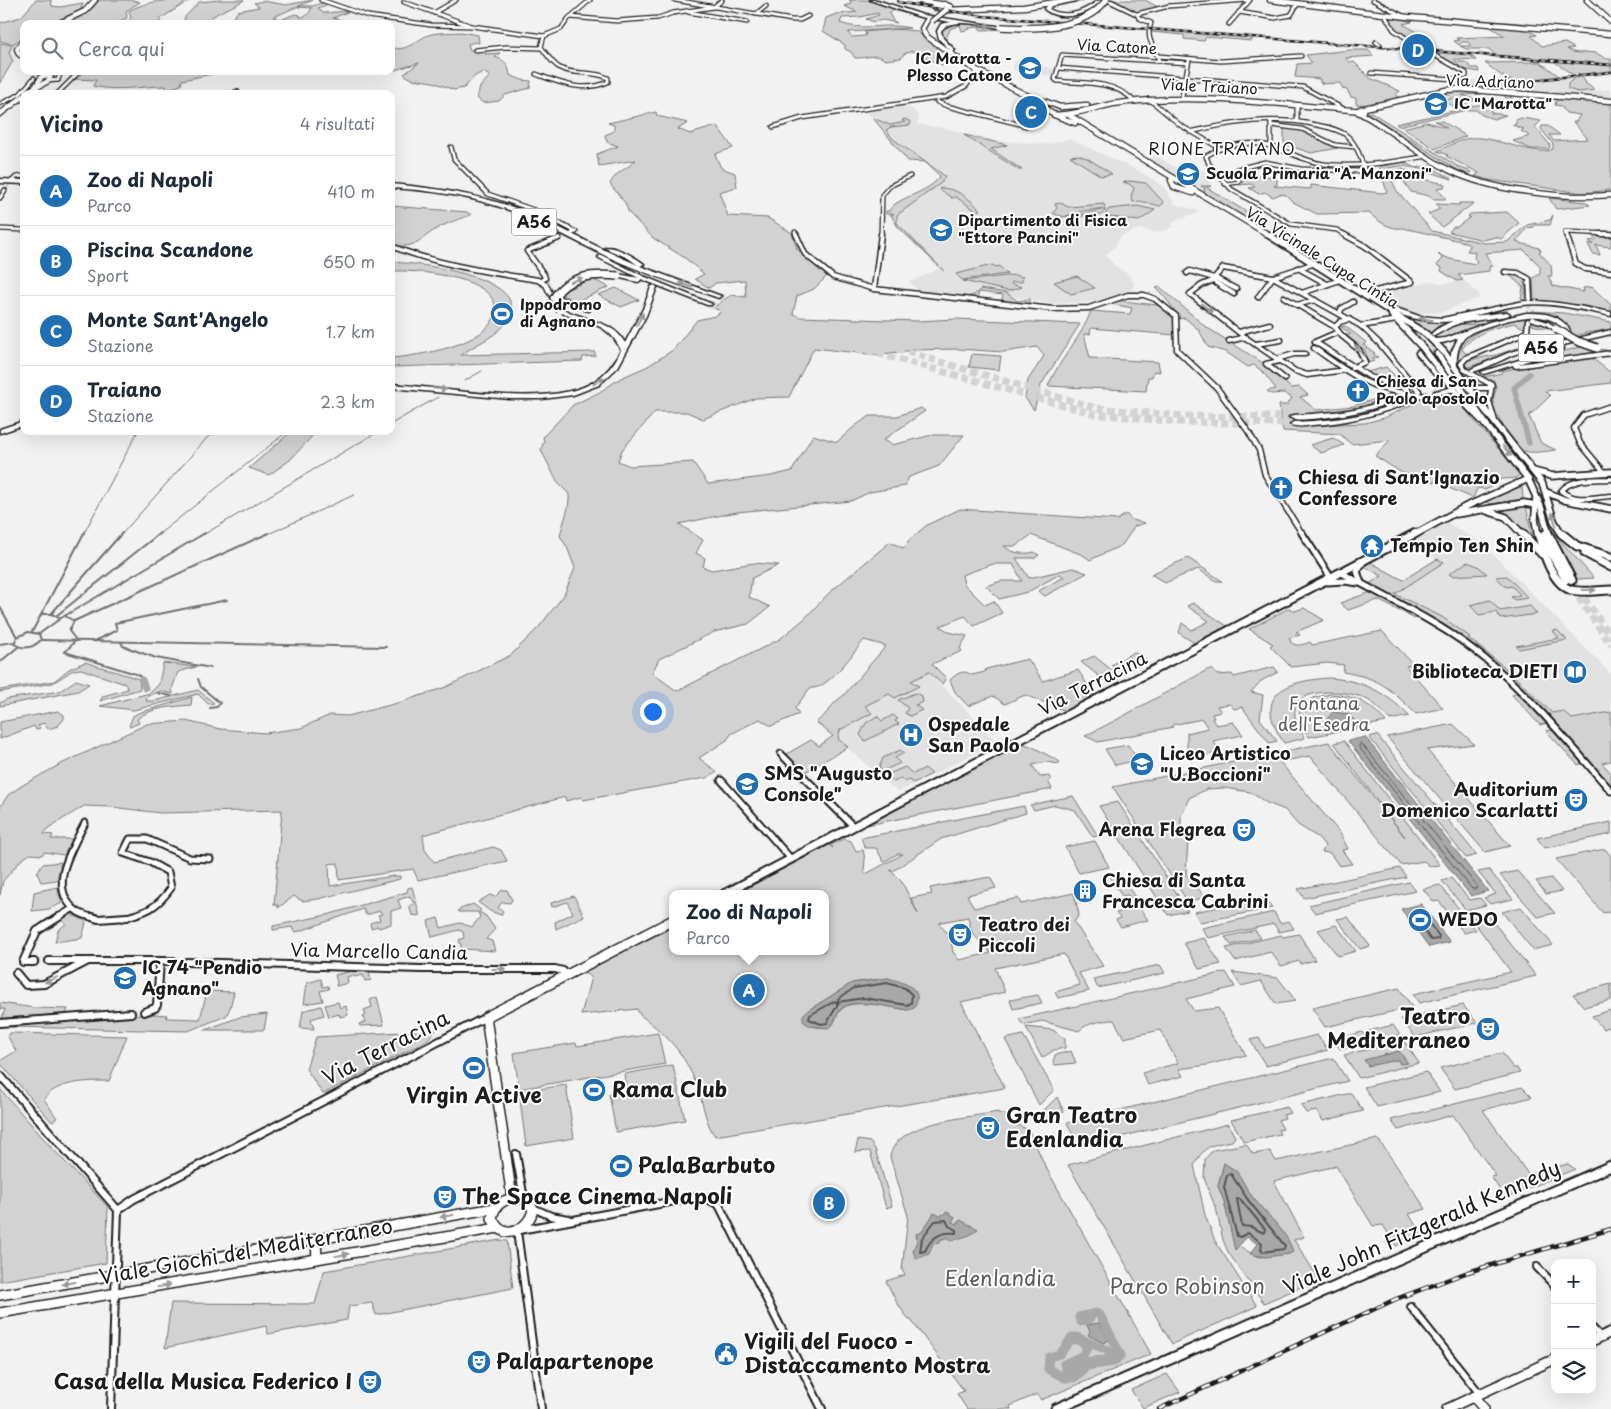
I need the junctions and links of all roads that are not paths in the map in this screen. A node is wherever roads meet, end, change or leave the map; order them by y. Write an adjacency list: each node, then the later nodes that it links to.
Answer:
1 (94, 0): 36 (main road)
2 (321, 0): 42 (street)
3 (456, 0): 29 (street)
4 (590, 0): 35 (street)
5 (676, 0): 23 (street)
6 (722, 0): 23 (street)
7 (872, 0): 40 (highway)
8 (902, 0): 25 (main road)
9 (913, 0): 21 (main road)
10 (1080, 0): 17 (highway)
11 (1100, 0): 17 (highway)
12 (1108, 0): 31 (highway); 40 (highway, one-way to 12, bridge)
13 (1249, 0): 28 (street); 31 (street)
14 (1270, 0): 20 (main road)
15 (1373, 0): 34 (street)
16 (1587, 0): 39 (main road)
17 (1067, 1): 19 (highway)
18 (404, 2): 29 (street)
19 (1054, 2): 24 (main road)
20 (1298, 3): 28 (street); 32 (main road)
21 (944, 4): 24 (main road); 25 (main road); 26 (main road)
22 (766, 6): 30 (street)
23 (714, 7): 27 (street); 30 (street)
24 (975, 7): 26 (main road)
25 (934, 8): 26 (main road, bridge); 37 (main road)
26 (947, 10): 37 (main road, bridge)
27 (685, 11): 35 (street); 38 (street)
28 (1239, 12): 41 (street)
29 (434, 13): 42 (street)
30 (756, 14): 33 (street)
31 (1137, 14): 51 (street)
32 (1384, 14): 34 (main road); 63 (street, bridge)
33 (808, 16)
34 (1403, 16): 43 (main road)
35 (570, 17): 44 (street)
36 (66, 20)
37 (930, 20): 49 (main road); 54 (main road)
38 (747, 22)
39 (1611, 22)
40 (967, 23): 49 (highway)
41 (1229, 24)
42 (472, 26): 44 (street)
43 (1611, 34)
44 (544, 36): 47 (street)
45 (1376, 42): 46 (street)
46 (1380, 45)
47 (541, 48): 48 (street); 57 (street)
48 (475, 50)
49 (952, 50): 55 (main road)
50 (1301, 56): 52 (street, Via Catone)
51 (1159, 59): 52 (street, Via Catone); 53 (street, Via Catone)
52 (1188, 61): 62 (street)
53 (1058, 68): 62 (street); 73 (street, Via Catone)
54 (978, 70): 55 (main road); 72 (street); 80 (main road)
55 (986, 71): 77 (main road)
56 (1372, 73): 63 (street)
57 (536, 74)
58 (60, 75): 61 (street)
59 (76, 75): 67 (street)
60 (42, 76): 61 (main road); 65 (street); 66 (main road)
61 (49, 78): 66 (main road)
62 (1186, 78): 69 (street); 78 (street)
63 (1454, 79): 64 (street)
64 (1460, 89): 74 (main road, Via Adriano); 79 (main road, Via Adriano)
65 (24, 90)
66 (32, 90)
67 (62, 90)
68 (20, 94): 75 (street)
69 (1182, 97): 70 (main road, Viale Traiano); 76 (main road, Viale Traiano)
70 (1148, 98): 73 (main road, Viale Traiano); 89 (street)
71 (20, 99): 81 (main road)
72 (938, 99): 87 (street); 88 (street)
73 (1133, 100): 77 (main road, Viale Traiano); 82 (main road, Viale Traiano)
74 (1611, 101)
75 (0, 104)
76 (1296, 106): 78 (main road, Viale Traiano); 79 (main road, Viale Traiano); 85 (street)
77 (1060, 107): 80 (main road); 82 (main road, Via Vicinale Cupa Cintia)
78 (1342, 108): 79 (main road, Viale Traiano)
79 (1360, 110): 94 (main road, Viale Traiano)
80 (1049, 111): 83 (main road)
81 (0, 114)
82 (1070, 114): 83 (main road, Viale Traiano); 100 (main road, Via Vicinale Cupa Cintia)
83 (1054, 115): 99 (main road)
84 (1271, 119): 85 (street); 86 (street); 89 (street)
85 (1297, 121): 92 (street)
86 (1271, 125): 90 (street); 92 (street)
87 (1027, 126)
88 (773, 127)
89 (1190, 132): 93 (street)
90 (1271, 146): 93 (street); 95 (street)
91 (451, 147): 113 (street)
92 (1355, 147): 95 (street)
93 (1220, 149): 101 (street)
94 (1429, 156): 95 (street); 107 (main road, Viale Traiano)
95 (1363, 165): 101 (street)
96 (910, 176): 128 (street)
97 (20, 177): 98 (street)
98 (12, 181)
99 (1172, 181): 100 (main road); 117 (main road, Via Vicinale Cupa Cintia)
100 (1180, 182): 132 (main road, Via Vicinale Cupa Cintia)
101 (1225, 184): 132 (street)
102 (20, 185): 104 (highway)
103 (20, 185): 104 (highway)
104 (2, 186): 108 (street)
105 (395, 188): 113 (highway, A56)
106 (395, 189): 127 (highway, A56)
107 (1611, 194)
108 (0, 198)
109 (0, 230): 110 (street)
110 (20, 230)
111 (795, 232): 128 (street)
112 (1611, 234): 120 (street)
113 (572, 235): 116 (highway); 133 (highway, A56, one-way to 113)
114 (558, 238): 123 (street)
115 (395, 248): 123 (street)
116 (641, 264)
117 (1312, 264): 118 (street); 124 (main road, Via Vicinale Cupa Cintia)
118 (1298, 268): 121 (street); 125 (street)
119 (1505, 272): 138 (street)
120 (1611, 272)
121 (1273, 278): 122 (street); 130 (street); 135 (street)
122 (1212, 279): 129 (street); 131 (street); 160 (street, one-way to 160)
123 (541, 280): 134 (street)
124 (1338, 281): 125 (street); 152 (main road, Via Vicinale Cupa Cintia)
125 (1327, 284): 130 (street)
126 (654, 287): 172 (highway, one-way to 126)
127 (665, 288): 141 (highway, A56); 172 (highway, one-way to 127, bridge)
128 (874, 289): 222 (street)
129 (1236, 289)
130 (1302, 293): 139 (street)
131 (1234, 294)
132 (1364, 294): 142 (main road, Via Vicinale Cupa Cintia)
133 (718, 296)
134 (552, 297)
135 (1258, 297)
136 (1284, 297): 144 (street)
137 (557, 298): 145 (street)
138 (1530, 299)
139 (1315, 300): 144 (street); 147 (street)
140 (1353, 302): 147 (street)
141 (709, 304)
142 (1380, 304): 149 (highway, one-way to 142); 166 (main road, Via Vicinale Cupa Cintia)
143 (1509, 304): 146 (highway); 148 (highway); 149 (highway)
144 (1297, 305): 158 (street)
145 (588, 309)
146 (1544, 309): 153 (highway); 155 (highway)
147 (1340, 314): 151 (street)
148 (1611, 314)
149 (1469, 315): 155 (highway)
150 (1510, 318): 163 (highway); 173 (highway, bridge); 181 (highway)
151 (1349, 319): 157 (street); 158 (street)
152 (1397, 320): 157 (street); 159 (main road, Via Vicinale Cupa Cintia)
153 (1611, 320)
154 (1528, 321): 189 (street)
155 (1455, 322): 166 (highway)
156 (1270, 324): 160 (street)
157 (1361, 326): 194 (street)
158 (1335, 327): 161 (street)
159 (1407, 331): 166 (main road); 171 (main road, Via Vicinale Cupa Cintia)
160 (1239, 332): 164 (street)
161 (1338, 332): 170 (street); 182 (street, one-way to 161)
162 (1611, 332): 181 (highway, A56)
163 (1467, 333): 166 (highway); 183 (highway)
164 (1246, 337): 168 (street); 169 (street)
165 (1611, 337): 173 (highway, A56)
166 (1434, 338): 177 (main road, Via Vicinale Cupa Cintia)
167 (1281, 340): 169 (street)
168 (1229, 341)
169 (1256, 344): 178 (street)
170 (1321, 347): 179 (street); 180 (street)
171 (1423, 348): 177 (main road); 188 (main road, Via Vicinale Cupa Cintia)
172 (624, 350): 190 (highway, one-way to 172)
173 (1611, 351)
174 (1437, 353): 200 (highway)
175 (1305, 354): 178 (street)
176 (1418, 354): 188 (street)
177 (1446, 355): 183 (main road, Via Vicinale Cupa Cintia)
178 (1278, 360): 184 (street); 186 (street)
179 (1345, 363): 180 (street); 182 (street)
180 (1338, 365): 184 (street)
181 (1484, 366): 185 (highway, A56)
182 (1352, 368): 191 (street)
183 (1454, 368): 187 (main road, Via Vicinale Cupa Cintia)
184 (1346, 370): 193 (street)
185 (1473, 370)
186 (1285, 379)
187 (1462, 379): 189 (street); 201 (main road, Via Vicinale Cupa Cintia)
188 (1447, 380): 192 (main road, Via Vicinale Cupa Cintia)
189 (1491, 383): 201 (street)
190 (395, 386)
191 (1392, 386): 193 (street); 194 (street)
192 (1455, 389): 194 (street); 196 (main road, Via Vicinale Cupa Cintia)
193 (1388, 390): 194 (street)
194 (1420, 392): 196 (street)
195 (1409, 398): 198 (highway)
196 (1464, 402): 200 (main road, Via Vicinale Cupa Cintia)
197 (1611, 406): 204 (street)
198 (1293, 421)
199 (20, 425): 202 (highway)
200 (1486, 425): 206 (main road, Via Vicinale Cupa Cintia, one-way to 206)
201 (1496, 425): 203 (main road, Via Vicinale Cupa Cintia)
202 (0, 431)
203 (1533, 471): 205 (main road); 208 (main road, Via Vicinale Cupa Cintia)
204 (1608, 472): 205 (main road)
205 (1562, 476): 208 (main road)
206 (1528, 478): 210 (main road, Via Terracina); 211 (main road, Via Vicinale Cupa Cintia)
207 (1611, 478): 209 (street)
208 (1546, 492): 213 (main road); 216 (main road, Via Vicinale Cupa Cintia, one-way to 208)
209 (1611, 496)
210 (1482, 500): 212 (main road); 215 (main road, Via Terracina)
211 (1535, 501): 212 (main road, Via Terracina); 218 (main road, Via Vicinale Cupa Cintia); 223 (main road)
212 (1495, 508): 214 (main road, Via Terracina)
213 (1611, 509)
214 (1480, 510): 215 (main road, Via Terracina); 218 (main road)
215 (1450, 515): 219 (main road, Via Terracina)
216 (1568, 542): 217 (main road); 220 (main road)
217 (1611, 557)
218 (1545, 558): 225 (main road, one-way to 225)
219 (1363, 562): 221 (main road, Via Terracina); 224 (street)
220 (1611, 567)
221 (1342, 573): 222 (main road, Via Terracina); 224 (street)
222 (1328, 580): 224 (street); 230 (main road, Via Terracina)
223 (1569, 580)
224 (1361, 584): 228 (street)
225 (1611, 590)
226 (781, 754): 230 (street)
227 (721, 780): 232 (street)
228 (1611, 791)
229 (85, 823): 234 (street)
230 (853, 826): 232 (main road, Via Terracina)
231 (210, 859): 234 (street)
232 (791, 859): 233 (main road, Via Terracina)
233 (732, 890)
234 (72, 909): 240 (street)
235 (669, 922): 243 (main road, Via Terracina)
236 (49, 961): 237 (street)
237 (89, 961): 238 (street); 242 (street, one-way to 242)
238 (160, 961): 239 (street); 244 (street)
239 (173, 961)
240 (34, 962)
241 (187, 962): 243 (street, Via Marcello Candia, one-way to 243)
242 (16, 973)
243 (568, 975): 246 (main road, Via Terracina)
244 (144, 1012)
245 (131, 1013): 247 (street)
246 (486, 1017): 251 (main road); 255 (street, Via Terracina)
247 (0, 1023)
248 (0, 1075): 255 (street)
249 (516, 1154): 253 (street)
250 (1611, 1166): 275 (main road, Viale John Fitzgerald Kennedy)
251 (512, 1198): 253 (main road); 254 (main road)
252 (540, 1198): 253 (street)
253 (529, 1203): 256 (street); 258 (main road)
254 (495, 1208): 257 (main road); 259 (main road, Viale Giochi del Mediterraneo, one-way to 259)
255 (118, 1210): 262 (street)
256 (576, 1219): 258 (street); 274 (street)
257 (498, 1228): 258 (main road); 260 (main road, Viale Giochi del Mediterraneo, one-way to 257)
258 (518, 1230): 273 (street)
259 (316, 1240): 260 (main road); 262 (main road, Viale Giochi del Mediterraneo)
260 (317, 1259): 264 (main road, Viale Giochi del Mediterraneo, one-way to 260)
261 (1537, 1267): 263 (street)
262 (117, 1275): 264 (street); 265 (main road, Viale Giochi del Mediterraneo, one-way to 265)
263 (1551, 1282)
264 (116, 1294): 267 (main road, Viale Giochi del Mediterraneo); 272 (street)
265 (0, 1295)
266 (1411, 1307): 271 (street)
267 (0, 1313)
268 (1611, 1332): 269 (main road)
269 (1596, 1339)
270 (1551, 1361): 271 (main road)
271 (1477, 1396): 276 (main road); 277 (main road)
272 (111, 1409)
273 (540, 1409)
274 (822, 1409)
275 (1056, 1409)
276 (1446, 1409)
277 (1484, 1409)

